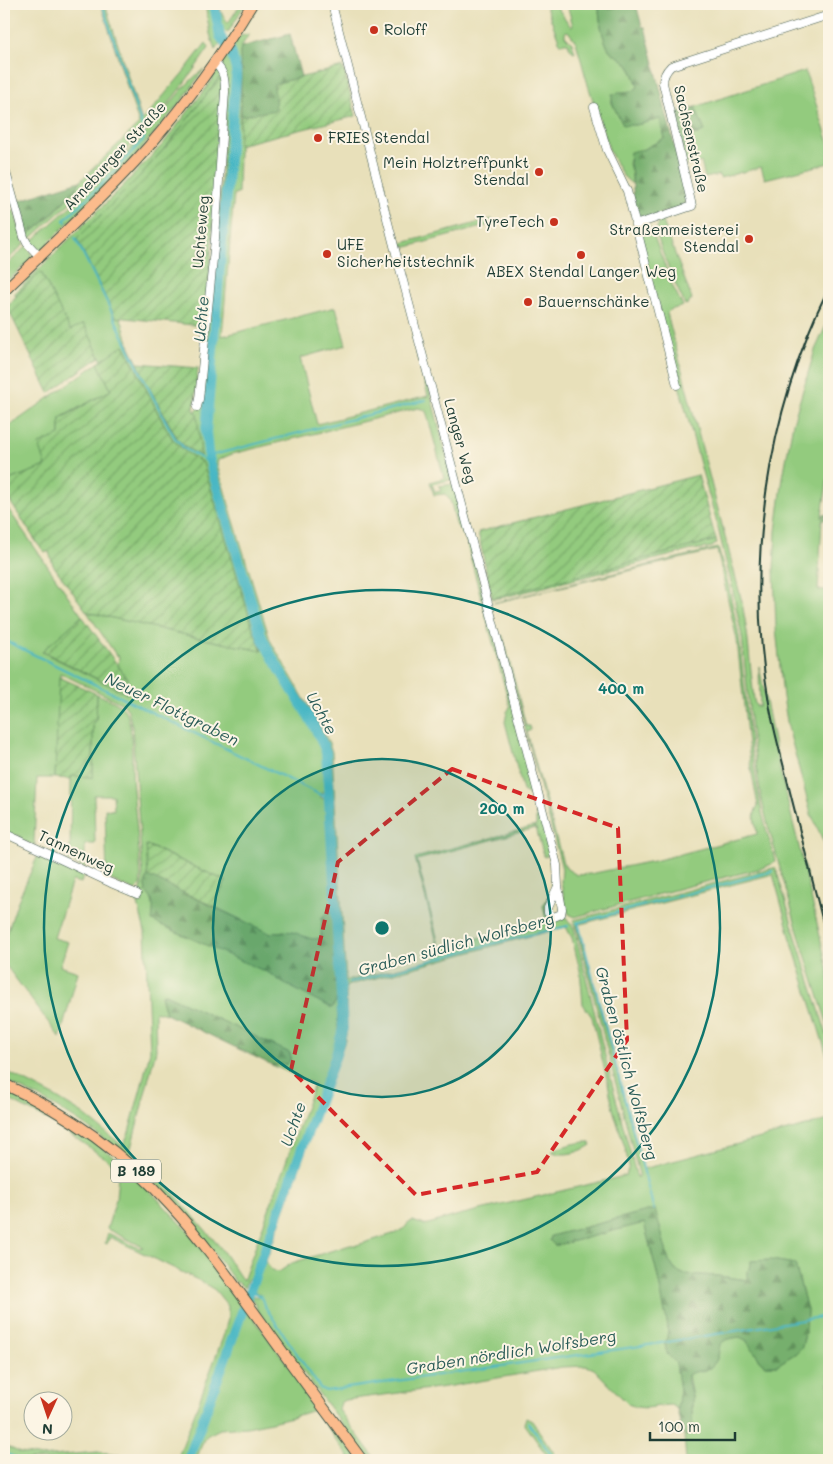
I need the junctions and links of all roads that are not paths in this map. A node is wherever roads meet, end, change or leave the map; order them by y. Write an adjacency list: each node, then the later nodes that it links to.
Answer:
1 (252, 4): 4 (main road, Arneburger Straße)
2 (332, 4): 13 (street, Langer Weg)
3 (829, 15): 7 (street, Sachsenstraße)
4 (213, 62): 8 (main road, Arneburger Straße); 11 (street, Uchteweg)
5 (594, 108): 7 (street)
6 (4, 165): 8 (street)
7 (635, 225): 10 (street)
8 (39, 256): 9 (main road, Arneburger Straße)
9 (4, 291)
10 (677, 385)
11 (197, 407)
12 (4, 833): 14 (street, Tannenweg)
13 (558, 886)
14 (136, 894)
15 (4, 1084): 16 (main road, B 189)
16 (362, 1460)

